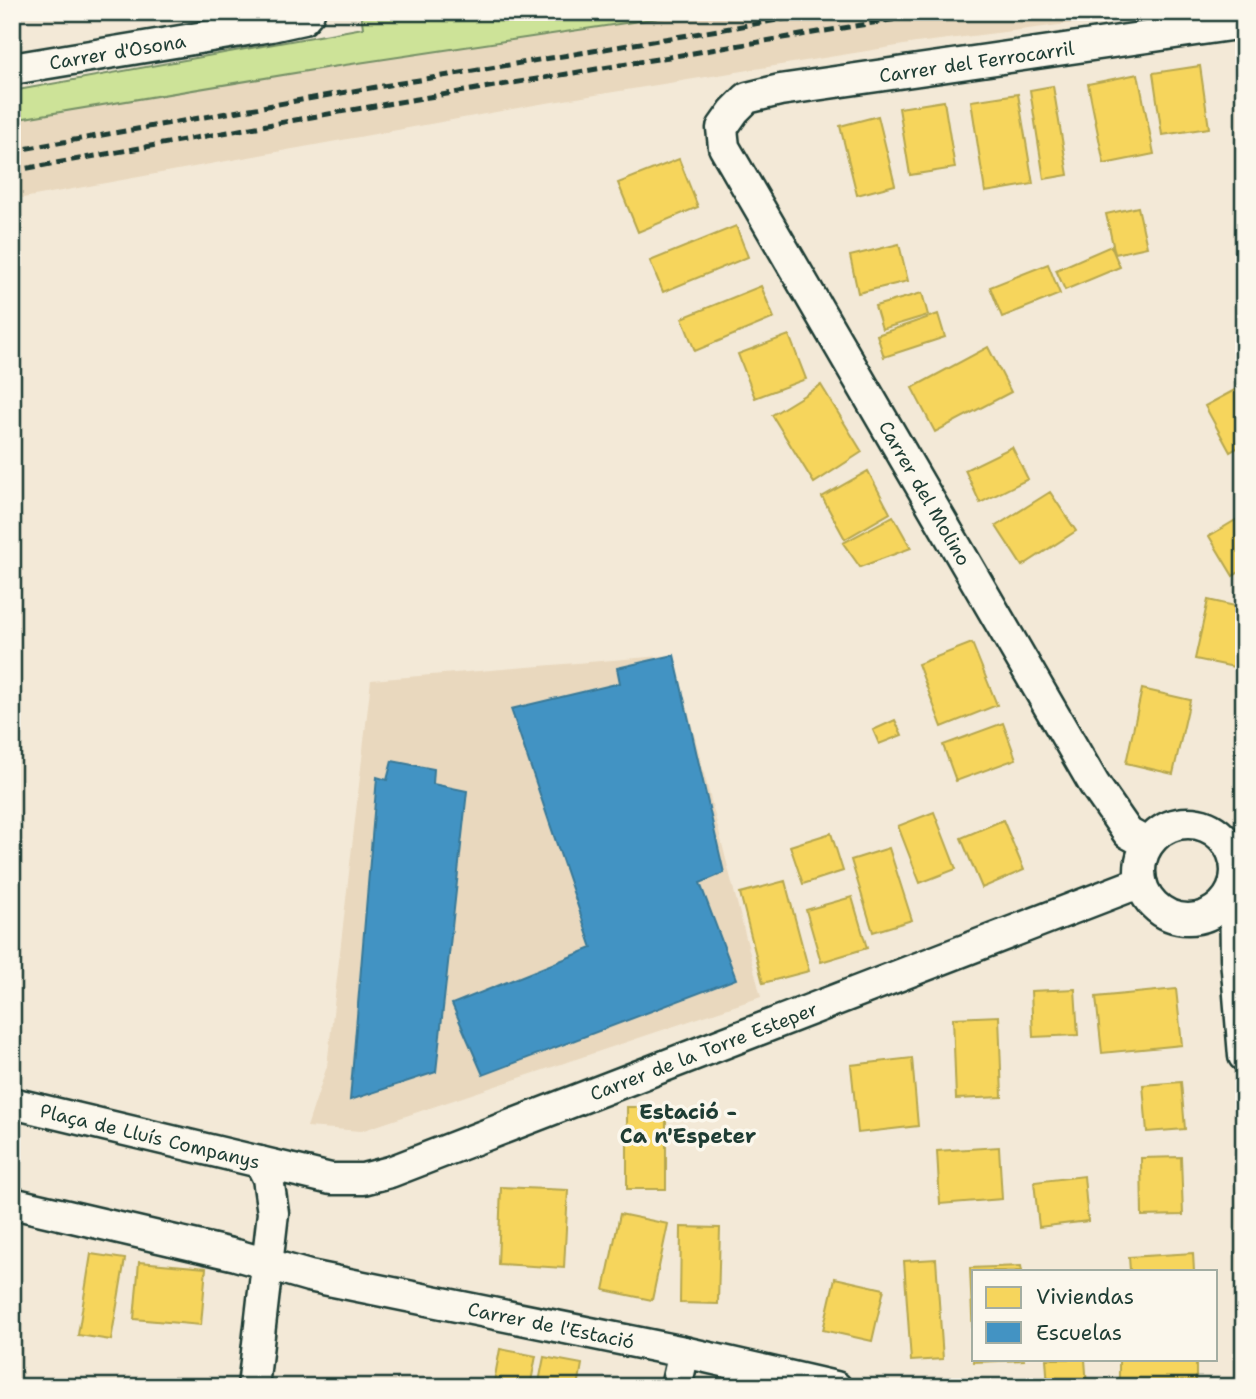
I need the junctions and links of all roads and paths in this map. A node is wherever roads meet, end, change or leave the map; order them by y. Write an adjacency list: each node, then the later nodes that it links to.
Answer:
1 (306, 16): 3 (street, Carrer d'Osona)
2 (1244, 23): 4 (street, Carrer del Ferrocarril)
3 (12, 69)
4 (722, 128): 5 (street, Carrer del Molino)
5 (1148, 844): 6 (street); 7 (street)
6 (1239, 865): 8 (street); 9 (street)
7 (1141, 882): 8 (street); 12 (street, Carrer de la Torre Esteper)
8 (1196, 919): 9 (street)
9 (1236, 958): 10 (street)
10 (1244, 1056)
11 (12, 1103): 12 (street, Plaça de Lluís Companys)
12 (260, 1162): 14 (street, Plaça de Lluís Companys)
13 (12, 1203): 14 (street)
14 (266, 1263): 15 (street, Carrer de l'Estació); 17 (street, Plaça de Lluís Companys)
15 (684, 1352): 16 (street, Carrer de l'Estació); 18 (street)
16 (820, 1385)
17 (253, 1387)
18 (676, 1387)

